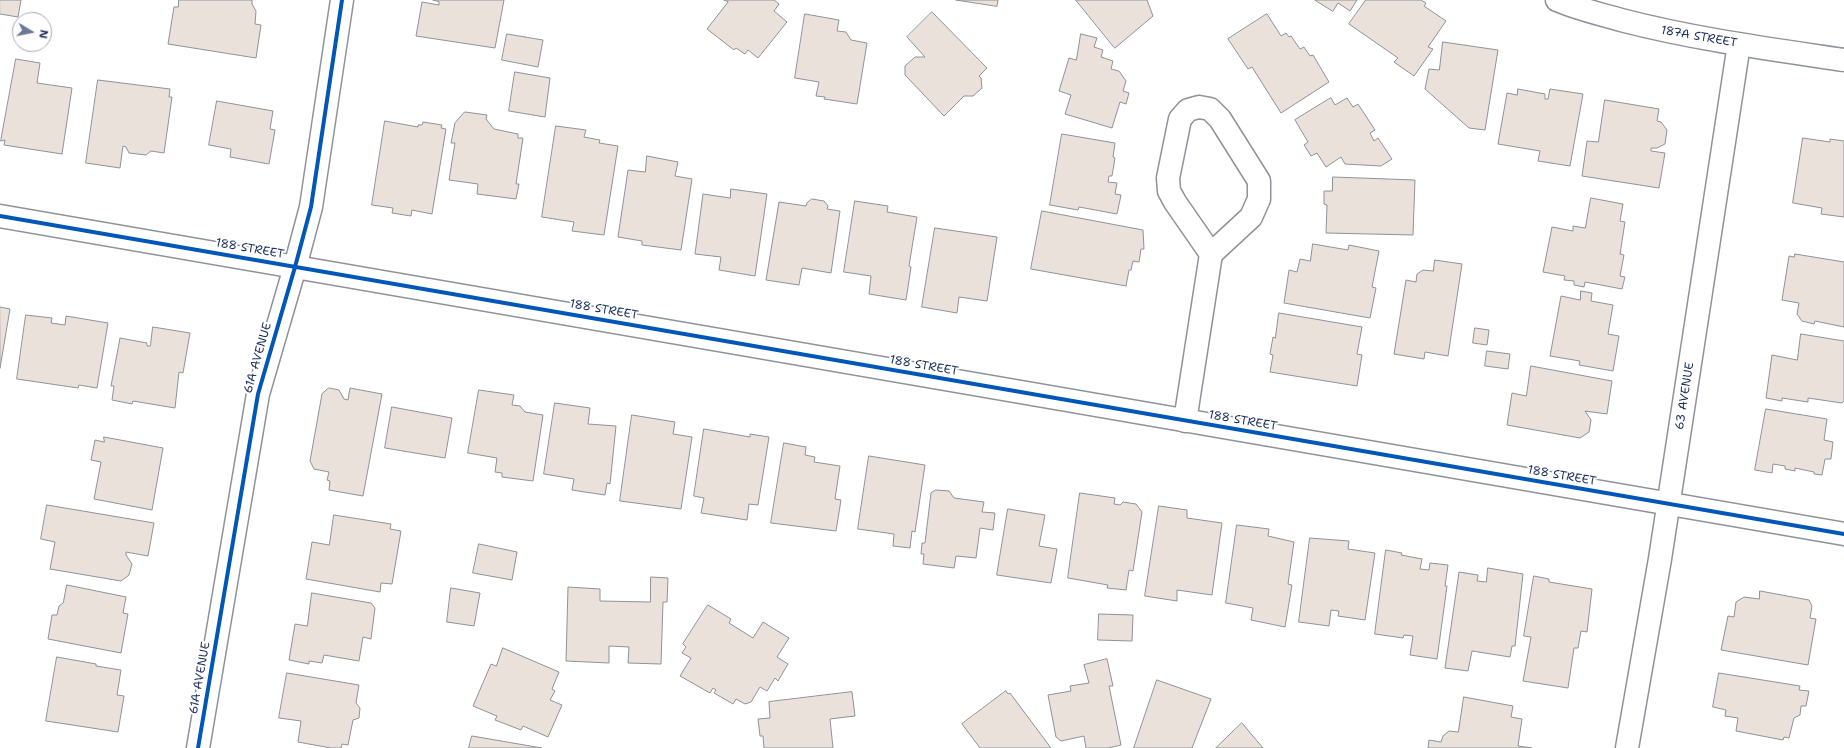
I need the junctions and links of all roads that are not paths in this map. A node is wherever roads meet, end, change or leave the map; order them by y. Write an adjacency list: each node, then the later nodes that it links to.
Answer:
1 (342, 0): 7 (street, 61A AVENUE)
2 (1557, 0): 3 (street, 187A STREET)
3 (1739, 44): 4 (street, 187A STREET); 9 (street, 63 AVENUE)
4 (1844, 60)
5 (0, 216): 7 (street, 188 STREET)
6 (1211, 254): 6 (street); 8 (street)
7 (295, 267): 8 (street, 188 STREET); 11 (street, 61A AVENUE)
8 (1185, 421): 9 (street, 188 STREET)
9 (1669, 504): 10 (street, 188 STREET); 12 (street, 63 AVENUE)
10 (1844, 534)
11 (198, 748)
12 (1627, 748)

